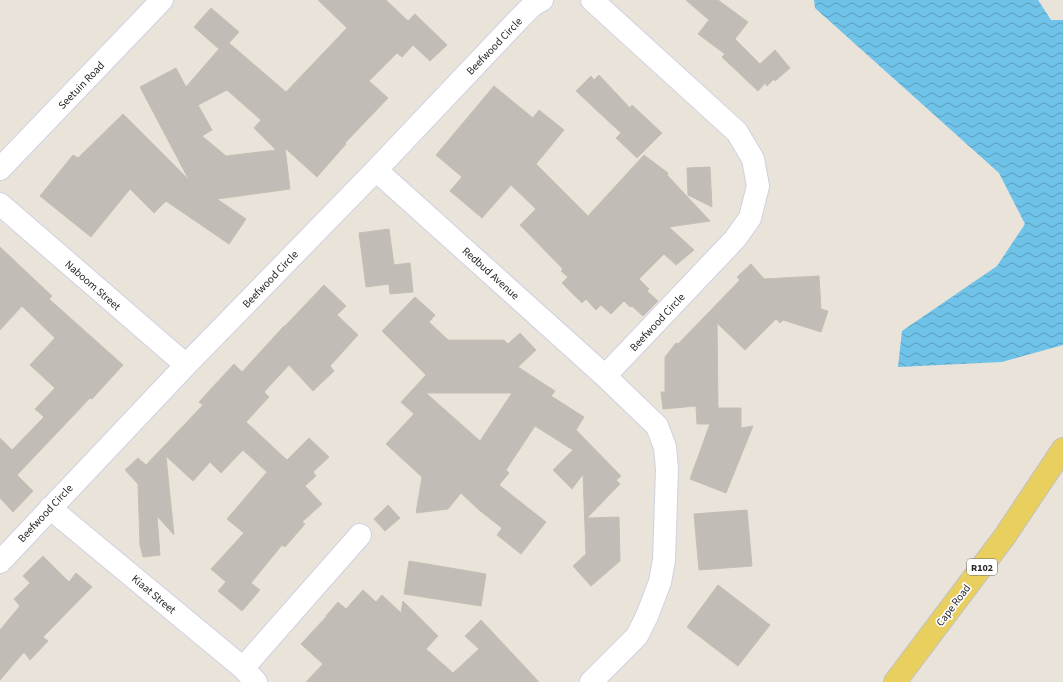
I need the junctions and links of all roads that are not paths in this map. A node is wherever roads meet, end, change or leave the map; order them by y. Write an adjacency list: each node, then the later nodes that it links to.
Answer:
1 (162, 0): 4 (street, Seetuin Road)
2 (542, 0): 5 (street, Beefwood Circle)
3 (592, 0): 8 (street, Beefwood Circle)
4 (0, 169)
5 (376, 170): 7 (street, Beefwood Circle); 8 (street, Redbud Avenue)
6 (0, 204): 7 (street, Naboom Street)
7 (186, 365): 10 (street, Beefwood Circle)
8 (605, 376): 14 (street)
9 (1063, 449): 15 (main road, Cape Road / R102)
10 (50, 508): 12 (street, Beefwood Circle); 13 (street, Kiaat Street)
11 (360, 535): 13 (street)
12 (0, 562)
13 (249, 675)
14 (591, 682)
15 (895, 682)

